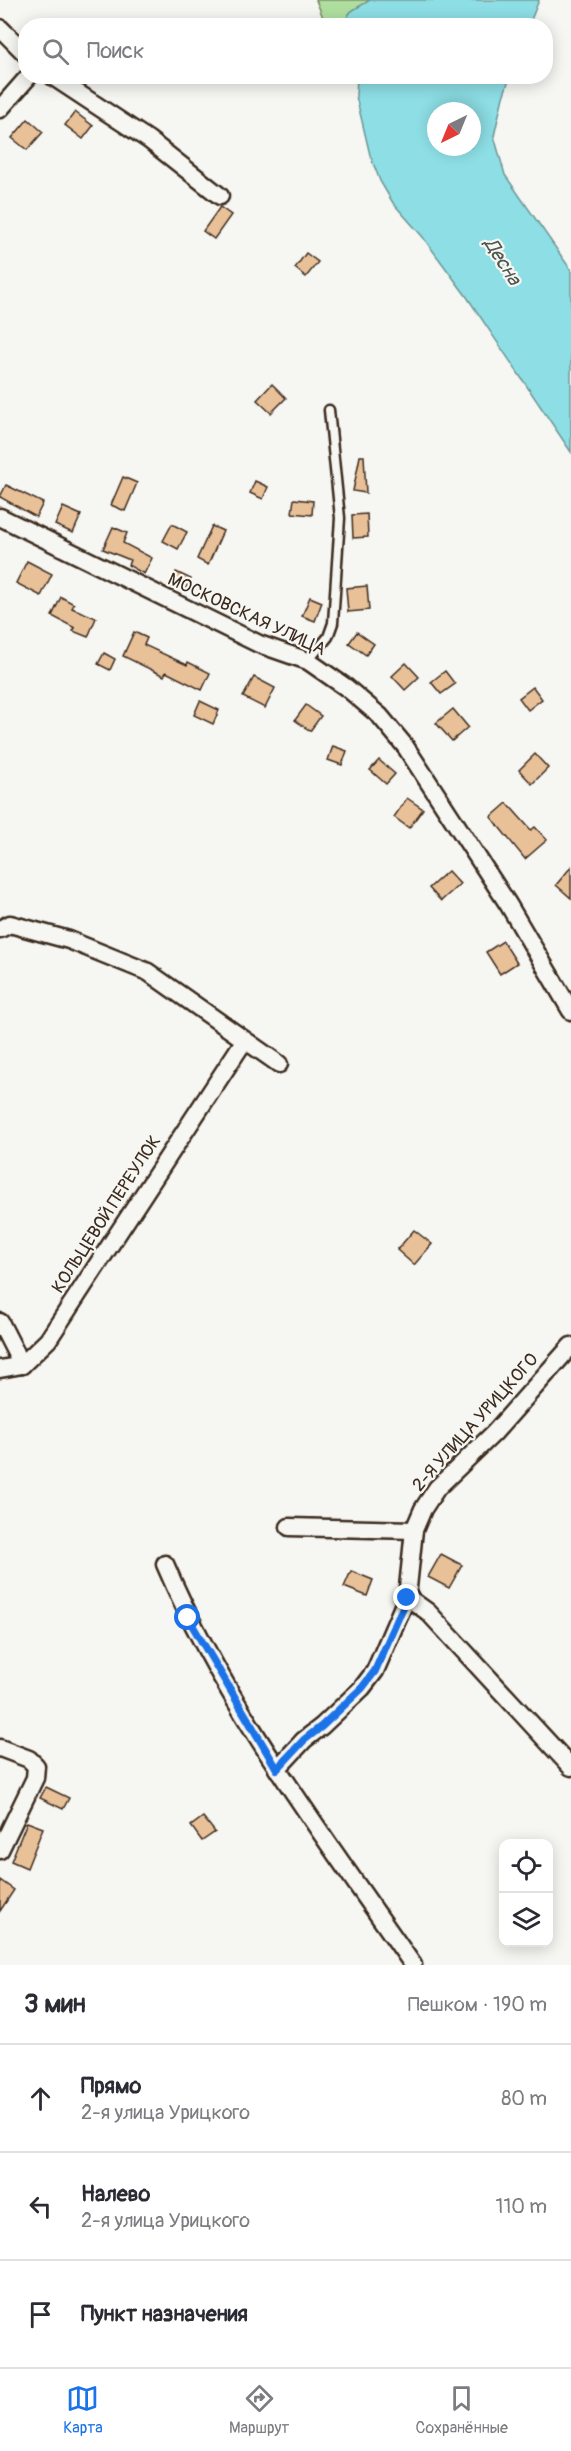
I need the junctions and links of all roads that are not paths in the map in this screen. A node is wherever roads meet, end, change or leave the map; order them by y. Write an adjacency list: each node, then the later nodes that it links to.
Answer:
1 (0, 28): 2 (street)
2 (18, 46)
3 (22, 84): 5 (street)
4 (64, 84): 6 (street)
5 (0, 109)
6 (220, 195)
7 (329, 410): 9 (lane)
8 (0, 517): 9 (street, МОСКОВСКАЯ УЛИЦА)
9 (308, 661): 11 (street, МОСКОВСКАЯ УЛИЦА)
10 (0, 929): 12 (street)
11 (571, 1011)
12 (244, 1041): 13 (street); 16 (street, КОЛЬЦЕВОЙ ПЕРЕУЛОК)
13 (279, 1064)
14 (0, 1322): 16 (street)
15 (571, 1346): 19 (street, 2-Я УЛИЦА УРИЦКОГО)
16 (22, 1365): 17 (street)
17 (0, 1369)
18 (289, 1527): 19 (street)
19 (414, 1530): 21 (street, 2-Я УЛИЦА УРИЦКОГО)
20 (165, 1564): 24 (street)
21 (407, 1598): 23 (street); 24 (street, 2-Я УЛИЦА УРИЦКОГО)
22 (0, 1749): 25 (street)
23 (571, 1767)
24 (277, 1769): 26 (street)
25 (0, 1850)
26 (413, 1965)

